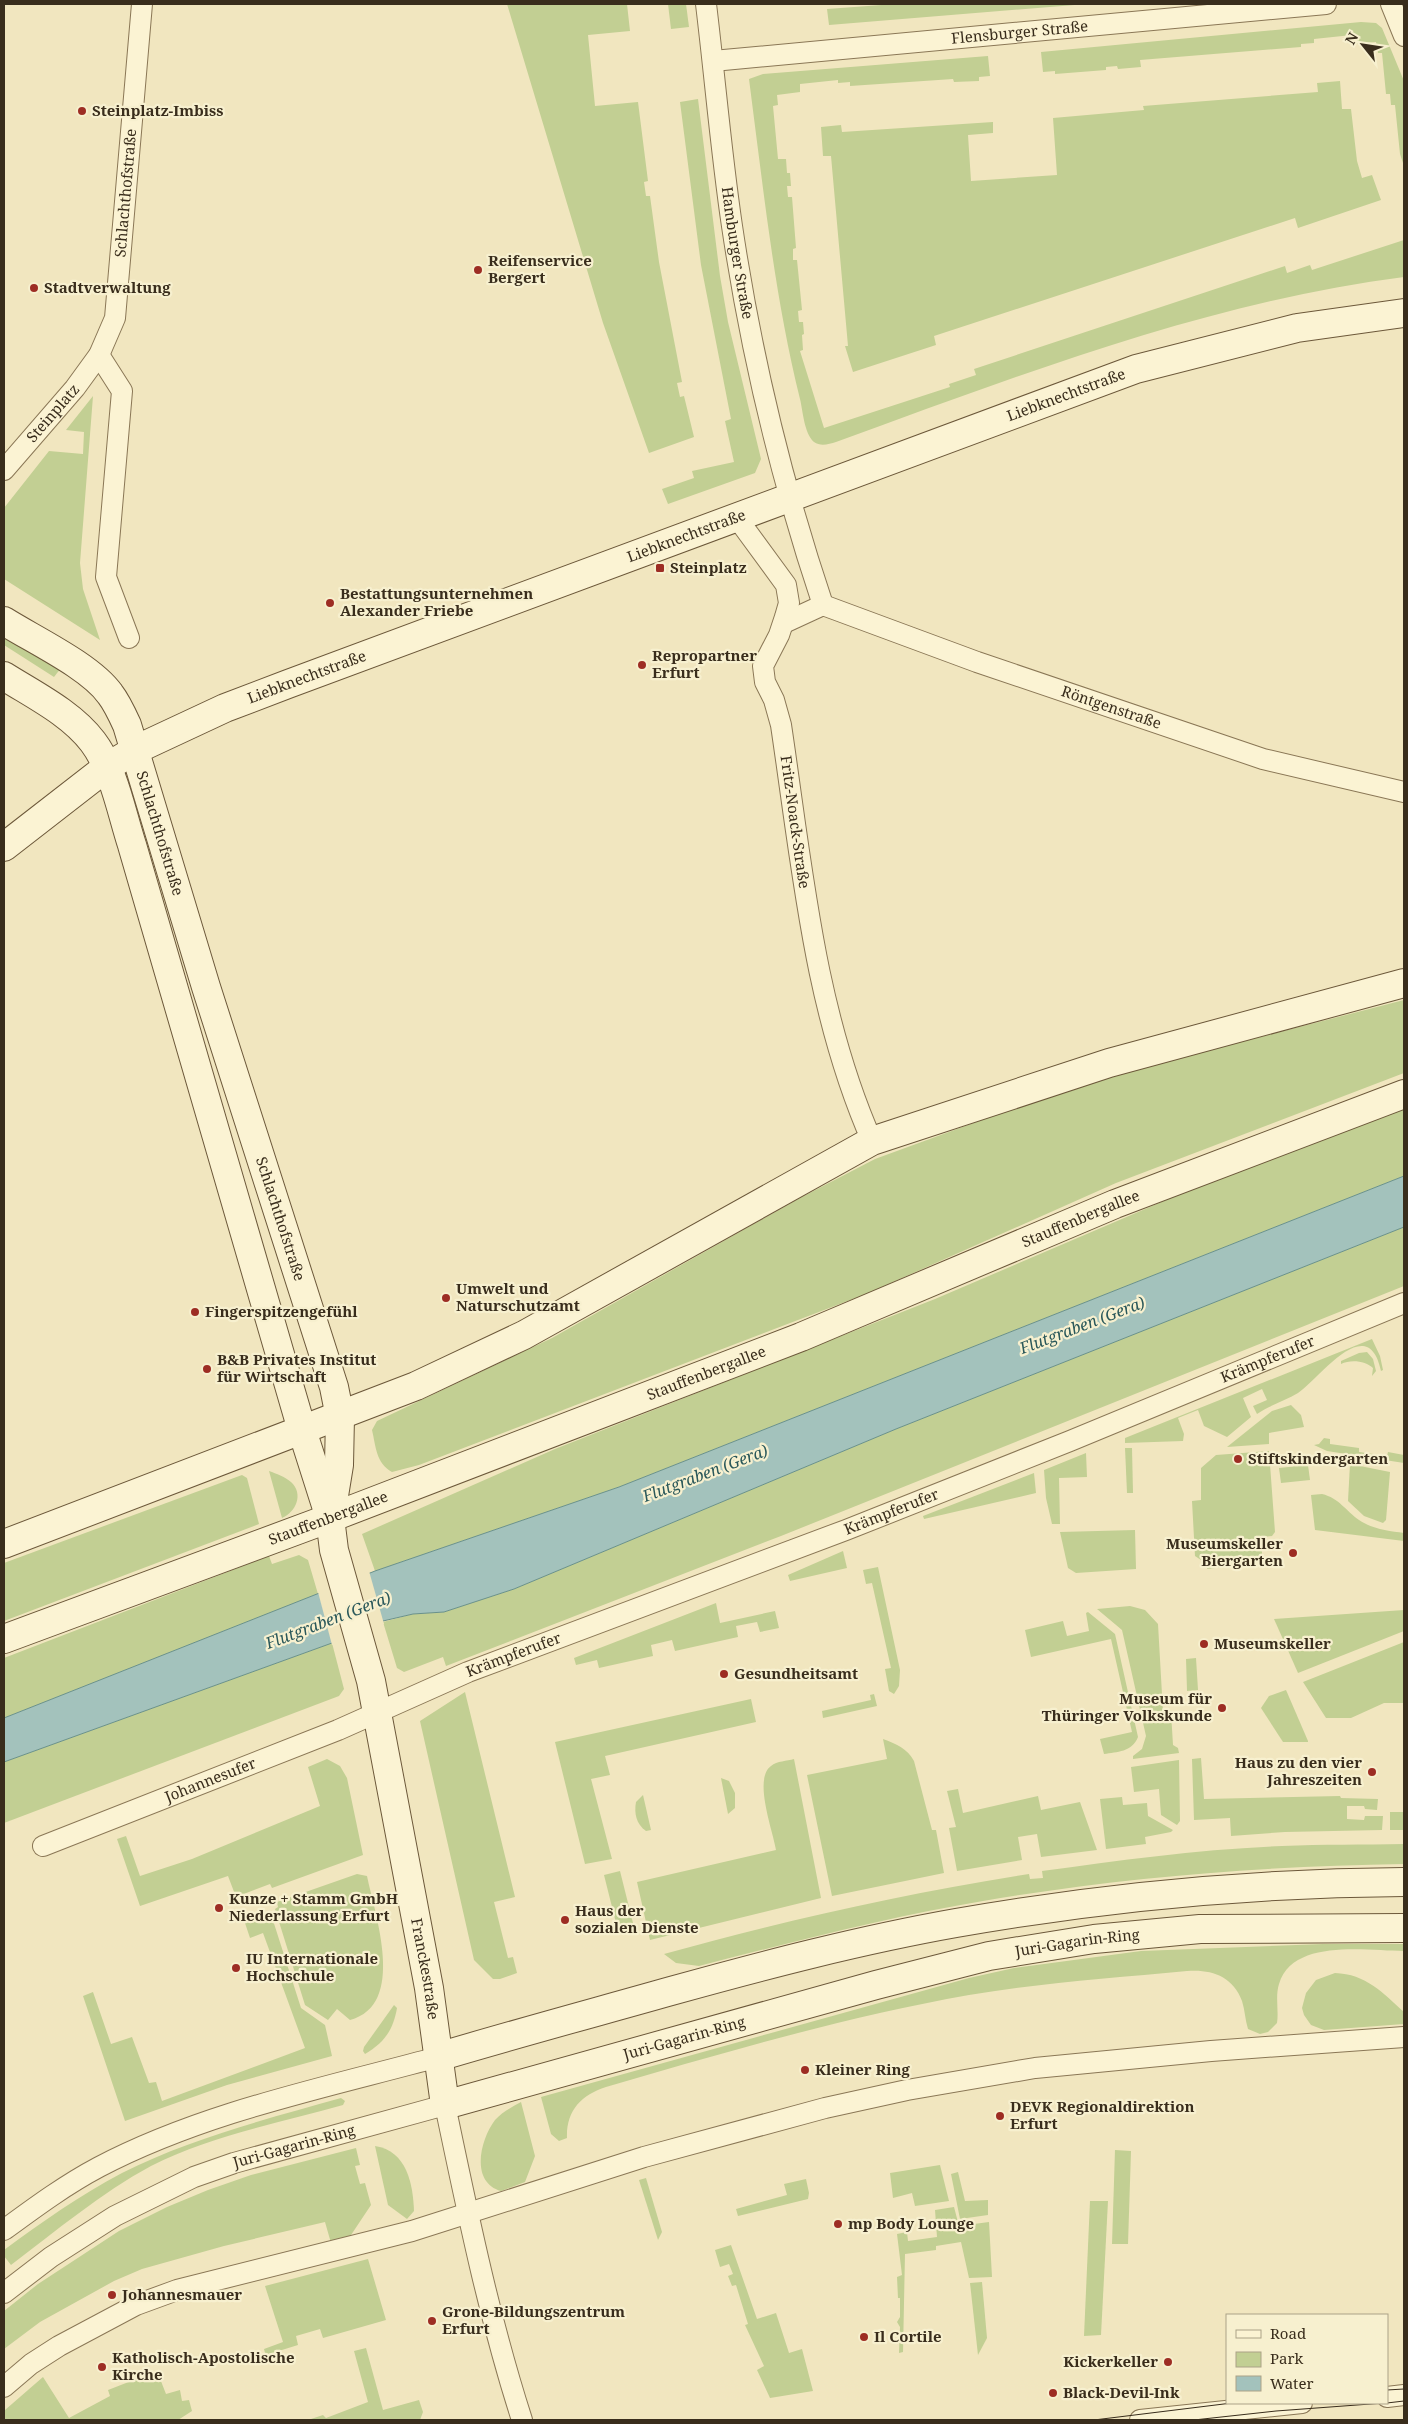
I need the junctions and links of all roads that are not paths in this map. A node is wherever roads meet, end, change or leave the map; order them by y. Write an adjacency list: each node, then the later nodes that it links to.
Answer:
1 (142, 4): 8 (street, Schlachthofstraße)
2 (706, 4): 6 (street, Hamburger Straße)
3 (1326, 4): 6 (street, Flensburger Straße)
4 (1391, 4): 5 (street)
5 (1404, 36)
6 (713, 61): 10 (street, Hamburger Straße)
7 (1404, 314): 10 (main road, Liebknechtstraße)
8 (99, 355): 9 (street, Steinplatz); 15 (street)
9 (4, 470)
10 (788, 498): 11 (main road, Liebknechtstraße); 12 (street)
11 (737, 518): 14 (street, Fritz-Noack-Straße); 17 (main road, Liebknechtstraße)
12 (824, 605): 14 (street); 19 (street, Röntgenstraße)
13 (4, 621): 17 (main road, Schlachthofstraße)
14 (784, 623): 23 (street, Fritz-Noack-Straße)
15 (129, 638)
16 (4, 676): 18 (main road, Schlachthofstraße)
17 (135, 750): 18 (main road, Liebknechtstraße); 25 (main road, Schlachthofstraße)
18 (107, 767): 20 (main road, Liebknechtstraße); 26 (main road, Schlachthofstraße)
19 (1404, 792)
20 (4, 847)
21 (1404, 983): 23 (main road)
22 (1404, 1094): 27 (main road, Stauffenbergallee)
23 (872, 1141): 25 (main road)
24 (1404, 1303): 30 (street, Krämpferufer)
25 (340, 1416): 26 (main road); 27 (main road, Schlachthofstraße)
26 (302, 1430): 27 (main road, Schlachthofstraße); 28 (main road)
27 (330, 1518): 29 (main road, Stauffenbergallee); 30 (main road, Franckestraße)
28 (4, 1544)
29 (4, 1639)
30 (377, 1713): 31 (street, Johannesufer); 35 (main road, Franckestraße)
31 (43, 1846)
32 (1404, 1882): 35 (main road)
33 (1404, 1928): 36 (main road, Juri-Gagarin-Ring)
34 (1404, 2037): 37 (street)
35 (438, 2057): 36 (main road, Franckestraße); 38 (street)
36 (445, 2105): 37 (street, Franckestraße); 39 (street, Juri-Gagarin-Ring)
37 (468, 2213): 40 (street); 44 (street, Franckestraße)
38 (4, 2230)
39 (4, 2293)
40 (4, 2387)
41 (1404, 2396): 42 (street)
42 (1388, 2397)
43 (1292, 2404): 45 (street)
44 (522, 2420)
45 (1140, 2420)

